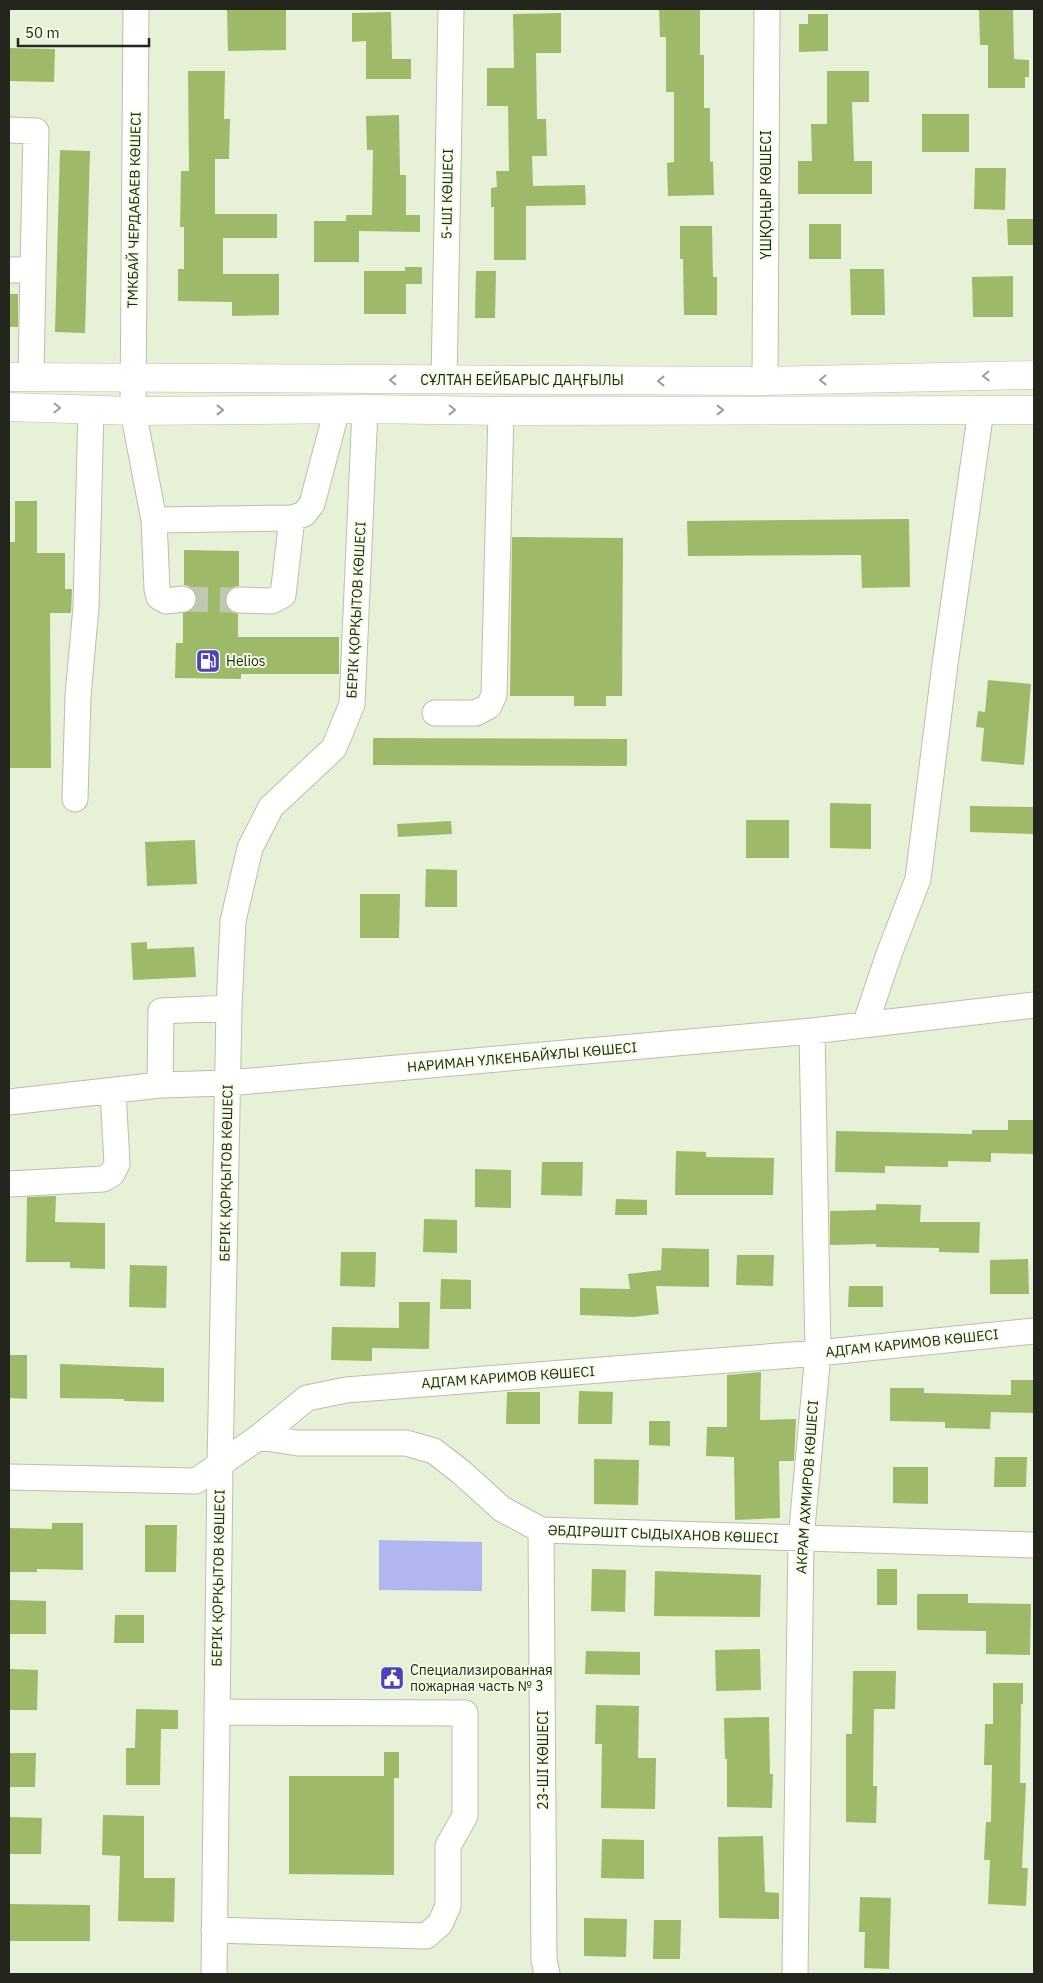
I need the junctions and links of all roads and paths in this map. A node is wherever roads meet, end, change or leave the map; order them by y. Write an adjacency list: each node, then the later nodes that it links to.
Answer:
1 (136, 9): 9 (street, ТМКБАЙ ЧЕРДАБАЕВ КӨШЕСІ)
2 (450, 9): 10 (street, 5-ШІ КӨШЕСІ)
3 (767, 9): 11 (street, ҮШҚОҢЫР КӨШЕСІ)
4 (9, 130): 6 (street)
5 (9, 270): 6 (street)
6 (34, 270): 8 (street)
7 (1034, 375): 11 (main road, СҰЛТАН БЕЙБАРЫС ДАҢҒЫЛЫ, one-way to 11)
8 (20, 377): 9 (main road, СҰЛТАН БЕЙБАРЫС ДАҢҒЫЛЫ)
9 (132, 379): 10 (main road, СҰЛТАН БЕЙБАРЫС ДАҢҒЫЛЫ, one-way to 9); 18 (street, ТМКБАЙ ЧЕРДАБАЕВ КӨШЕСІ)
10 (444, 380): 11 (main road, СҰЛТАН БЕЙБАРЫС ДАҢҒЫЛЫ, one-way to 10)
11 (765, 381)
12 (9, 408): 13 (main road, one-way to 13)
13 (91, 409): 18 (main road); 27 (street)
14 (365, 409): 15 (main road); 19 (main road, one-way to 19); 21 (street, БЕРІК ҚОРҚЫТОВ КӨШЕСІ)
15 (337, 410): 18 (main road, one-way to 15); 20 (street)
16 (981, 410): 17 (main road); 19 (main road, one-way to 16); 30 (street)
17 (1034, 410)
18 (133, 411): 23 (street, ТМКБАЙ ЧЕРДАБАЕВ КӨШЕСІ)
19 (501, 411): 26 (street)
20 (321, 471): 21 (street); 22 (street)
21 (362, 472): 29 (street, БЕРІК ҚОРҚЫТОВ КӨШЕСІ)
22 (292, 518): 23 (street); 25 (street)
23 (154, 520): 24 (street, ТМКБАЙ ЧЕРДАБАЕВ КӨШЕСІ)
24 (183, 599)
25 (238, 600)
26 (435, 713)
27 (76, 799)
28 (1034, 1005): 30 (street, НАРИМАН ҮЛКЕНБАЙҰЛЫ КӨШЕСІ)
29 (229, 1008): 32 (street, БЕРІК ҚОРҚЫТОВ КӨШЕСІ); 33 (street)
30 (865, 1025): 31 (street, НАРИМАН ҮЛКЕНБАЙҰЛЫ КӨШЕСІ)
31 (812, 1031): 32 (street, НАРИМАН ҮЛКЕНБАЙҰЛЫ КӨШЕСІ); 38 (street, АКРАМ АХМИРОВ КӨШЕСІ)
32 (228, 1083): 33 (street, НАРИМАН ҮЛКЕНБАЙҰЛЫ КӨШЕСІ); 40 (street, БЕРІК ҚОРҚЫТОВ КӨШЕСІ)
33 (160, 1085): 34 (street, НАРИМАН ҮЛКЕНБАЙҰЛЫ КӨШЕСІ)
34 (113, 1091): 35 (street, НАРИМАН ҮЛКЕНБАЙҰЛЫ КӨШЕСІ); 36 (street)
35 (9, 1102)
36 (9, 1184)
37 (1034, 1331): 38 (street, АДГАМ КАРИМОВ КӨШЕСІ)
38 (818, 1353): 39 (street, АДГАМ КАРИМОВ КӨШЕСІ); 43 (street, АКРАМ АХМИРОВ КӨШЕСІ)
39 (259, 1437): 40 (street, АДГАМ КАРИМОВ КӨШЕСІ); 42 (street, ӘБДІРӘШІТ СЫДЫХАНОВ КӨШЕСІ)
40 (220, 1465): 41 (street, АДГАМ КАРИМОВ КӨШЕСІ); 45 (street, БЕРІК ҚОРҚЫТОВ КӨШЕСІ)
41 (9, 1477)
42 (541, 1530): 43 (street, ӘБДІРӘШІТ СЫДЫХАНОВ КӨШЕСІ); 47 (street, 23-ШI КӨШЕСI)
43 (801, 1539): 44 (street, ӘБДІРӘШІТ СЫДЫХАНОВ КӨШЕСІ); 49 (street, АКРАМ АХМИРОВ КӨШЕСІ)
44 (1034, 1545)
45 (217, 1712): 46 (street, БЕРІК ҚОРҚЫТОВ КӨШЕСІ); 46 (street)
46 (214, 1930): 48 (street, БЕРІК ҚОРҚЫТОВ КӨШЕСІ)
47 (546, 1967)
48 (214, 1974)
49 (795, 1974)

